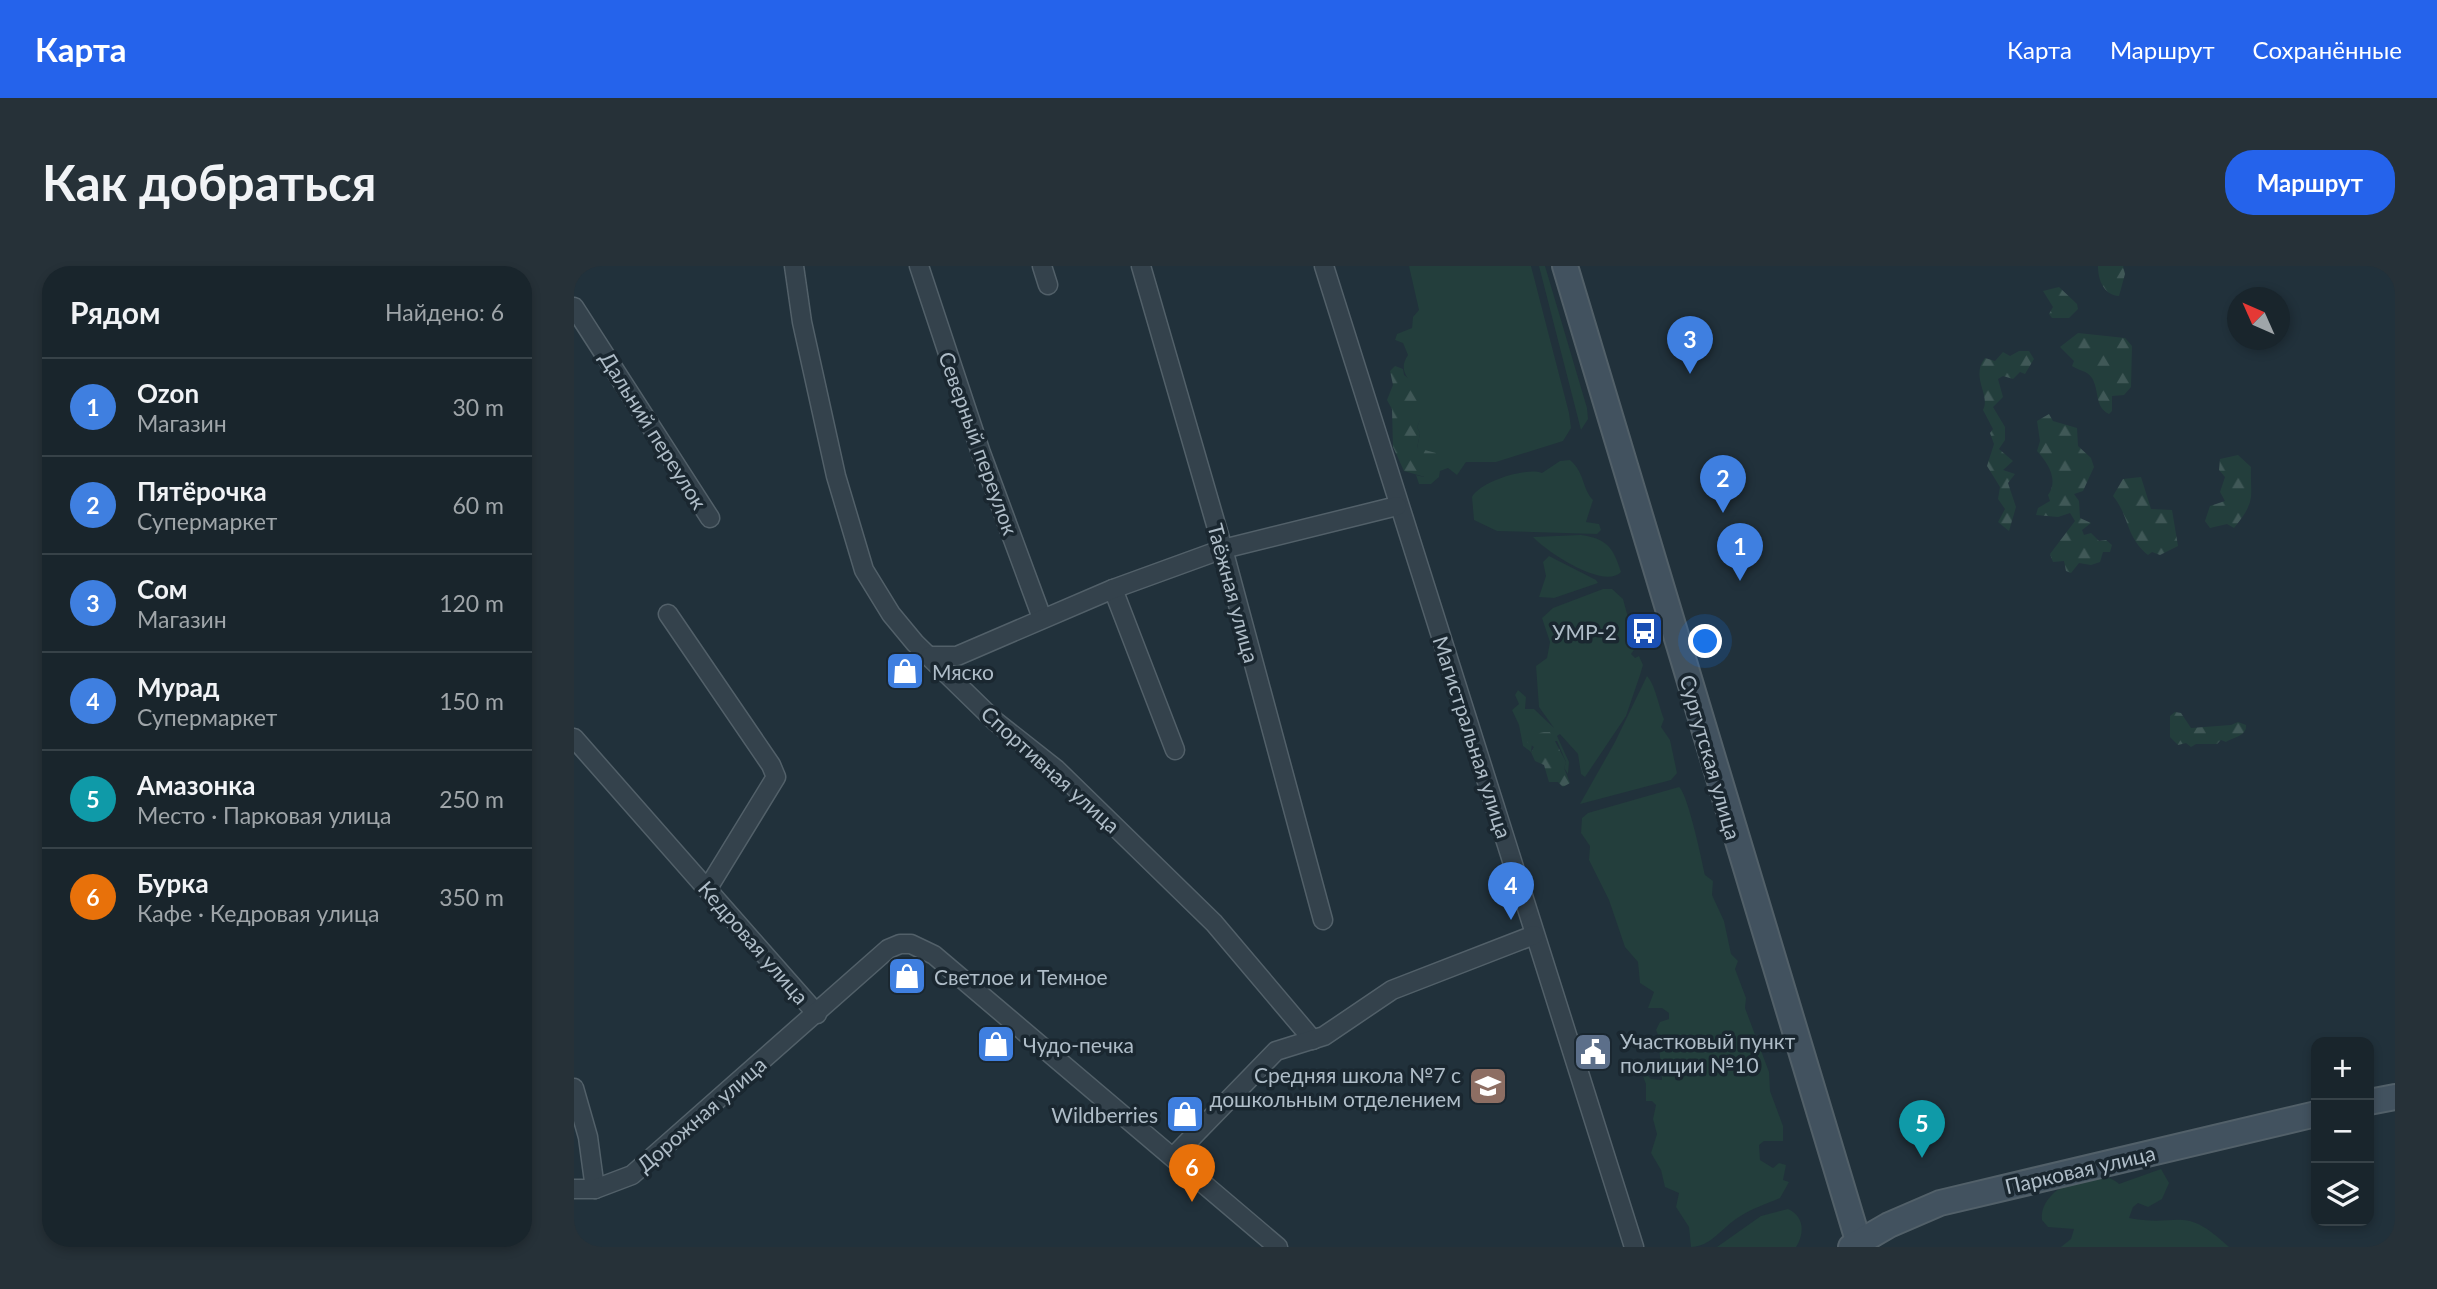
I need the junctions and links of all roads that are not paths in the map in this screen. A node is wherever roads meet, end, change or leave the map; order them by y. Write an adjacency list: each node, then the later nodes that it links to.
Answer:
1 (793, 266): 15 (street, Спортивная улица)
2 (919, 266): 14 (street, Северный переулок)
3 (1042, 266): 7 (street)
4 (1141, 266): 11 (street, Таёжная улица)
5 (1324, 266): 9 (street, Магистральная улица)
6 (1565, 266): 30 (main road, Сургутская улица)
7 (1048, 285)
8 (574, 307): 10 (street, Дальний переулок)
9 (1397, 506): 11 (street); 20 (street, Магистральная улица)
10 (710, 518)
11 (1223, 549): 12 (street); 19 (street, Таёжная улица)
12 (1113, 589): 14 (street); 17 (street)
13 (668, 614): 18 (street)
14 (1042, 618): 15 (street)
15 (930, 656): 22 (street, Спортивная улица)
16 (574, 738): 18 (street, Кедровая улица)
17 (1175, 750)
18 (708, 888): 21 (street, Кедровая улица)
19 (1323, 920)
20 (1534, 935): 22 (street); 32 (street, Магистральная улица)
21 (817, 1014): 27 (street, Кедровая улица); 29 (street, Дорожная улица)
22 (1313, 1040): 27 (street)
23 (574, 1088): 29 (street)
24 (2395, 1097): 25 (main road)
25 (2374, 1101)
26 (2311, 1115): 30 (main road, Парковая улица)
27 (1173, 1157): 31 (street, Кедровая улица)
28 (574, 1189): 29 (street, Дорожная улица)
29 (595, 1189)
30 (1856, 1246)
31 (1278, 1247)
32 (1634, 1247)

